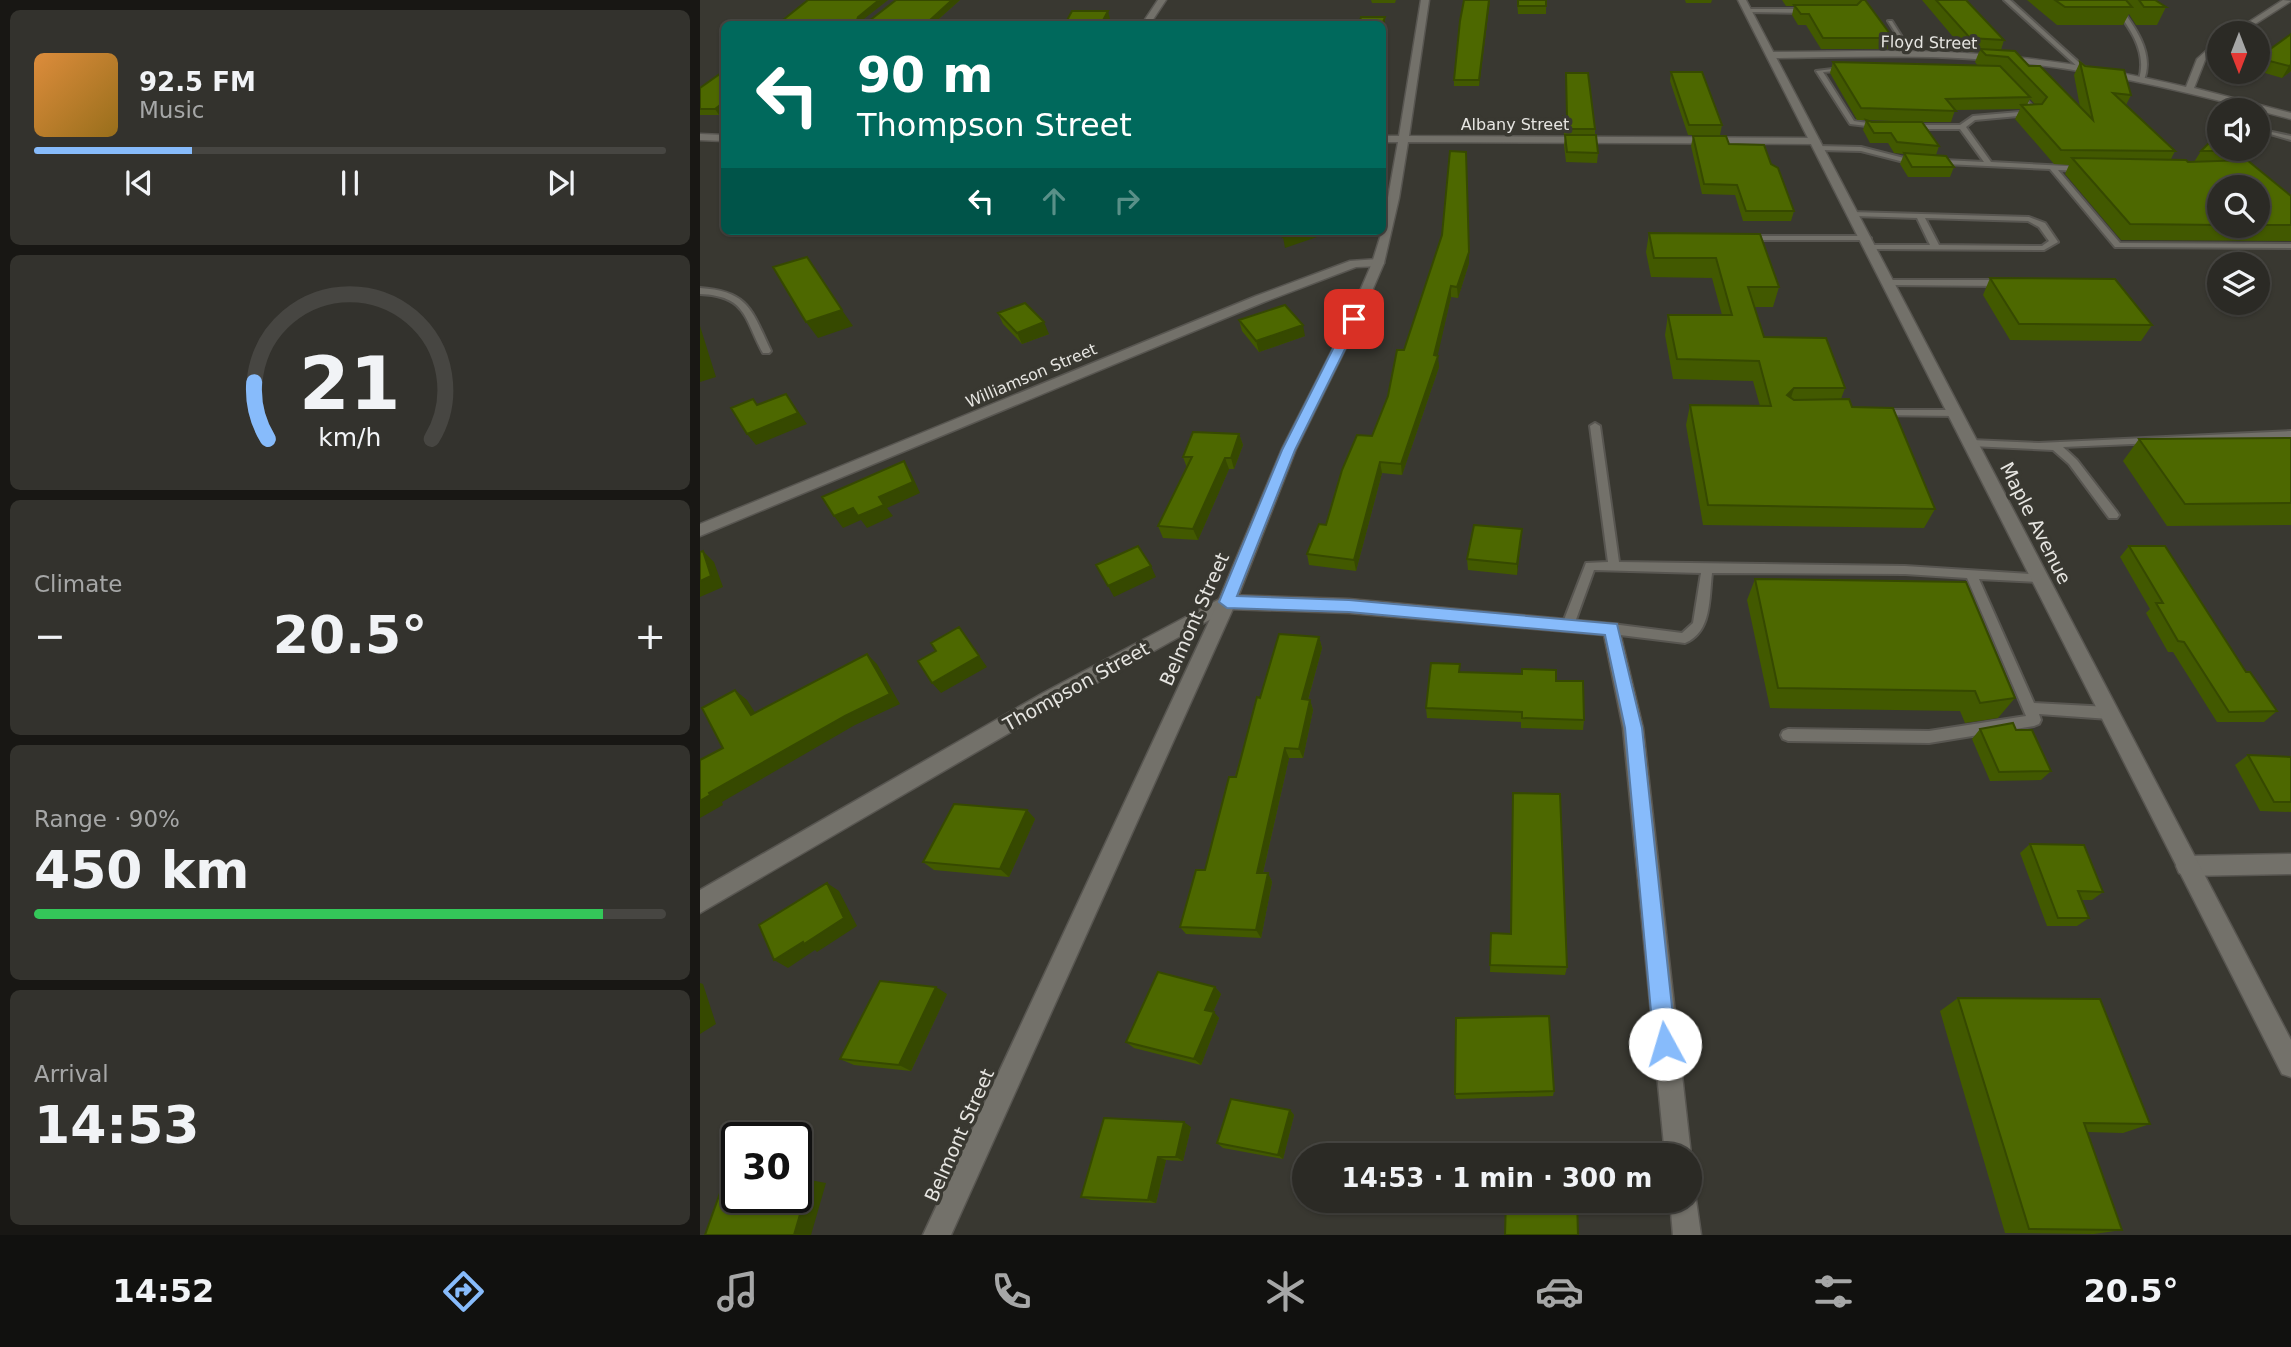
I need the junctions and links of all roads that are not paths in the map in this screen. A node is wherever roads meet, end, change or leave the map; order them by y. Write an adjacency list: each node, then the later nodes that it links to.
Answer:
1 (1162, 0): 8 (street)
2 (1425, 0): 26 (street, Belmont Street)
3 (2007, 0): 15 (lane)
4 (2114, 0): 16 (lane)
5 (2289, 0): 9 (street)
6 (1745, 5): 7 (lane); 11 (street, Maple Avenue)
7 (1814, 11)
8 (1148, 21)
9 (2255, 21)
10 (1891, 22): 12 (lane)
11 (1771, 55): 12 (street, Floyd Street); 27 (street, Maple Avenue)
12 (1912, 55): 15 (street, Floyd Street)
13 (2207, 55): 18 (street)
14 (1854, 68): 20 (lane)
15 (2082, 68): 16 (street, Floyd Street)
16 (2142, 79): 18 (street, Floyd Street)
17 (2008, 83): 20 (lane)
18 (2190, 88): 19 (street, Floyd Street)
19 (2291, 116)
20 (1962, 127): 28 (lane)
21 (2270, 132): 24 (lane)
22 (721, 137): 23 (street)
23 (700, 138)
24 (2291, 138)
25 (1386, 139): 26 (street, Albany Street)
26 (1404, 139): 27 (street, Albany Street); 33 (street, Belmont Street)
27 (1817, 144): 28 (lane); 31 (street, Maple Avenue)
28 (1988, 162): 29 (lane)
29 (2053, 169): 30 (lane); 37 (lane)
30 (2093, 169)
31 (1854, 214): 32 (lane); 36 (street, Maple Avenue)
32 (1920, 216): 38 (lane); 38 (lane)
33 (1386, 225)
34 (1384, 235): 39 (street, Belmont Street)
35 (1730, 238): 36 (lane)
36 (1869, 243): 38 (lane); 40 (street, Maple Avenue)
37 (2291, 246)
38 (1936, 248)
39 (1378, 263): 51 (street, Williamson Street); 56 (street, Belmont Street)
40 (1889, 283): 41 (lane); 44 (street, Maple Avenue)
41 (2014, 283)
42 (700, 291): 43 (lane)
43 (766, 351)
44 (1956, 413): 45 (lane); 48 (street, Maple Avenue)
45 (1872, 414)
46 (1595, 426): 52 (lane)
47 (2291, 434): 49 (lane)
48 (1971, 443): 49 (lane); 55 (street, Maple Avenue)
49 (2043, 445): 50 (lane)
50 (2113, 515)
51 (700, 530)
52 (1614, 566): 53 (lane); 57 (lane)
53 (1707, 569): 54 (lane); 58 (lane)
54 (1971, 574): 55 (lane); 59 (lane)
55 (2040, 578): 60 (street, Maple Avenue)
56 (1227, 602): 57 (street); 64 (street, Thompson Street); 68 (street, Belmont Street)
57 (1568, 625): 58 (street)
58 (1612, 629): 66 (street)
59 (2031, 708): 60 (lane); 61 (lane)
60 (2109, 713): 63 (street, Maple Avenue)
61 (1788, 735)
62 (2291, 864): 63 (street)
63 (2187, 866): 65 (street, Maple Avenue)
64 (700, 902)
65 (2291, 1065)
66 (1677, 1143)
67 (1684, 1213): 69 (street)
68 (937, 1235)
69 (1686, 1235)

